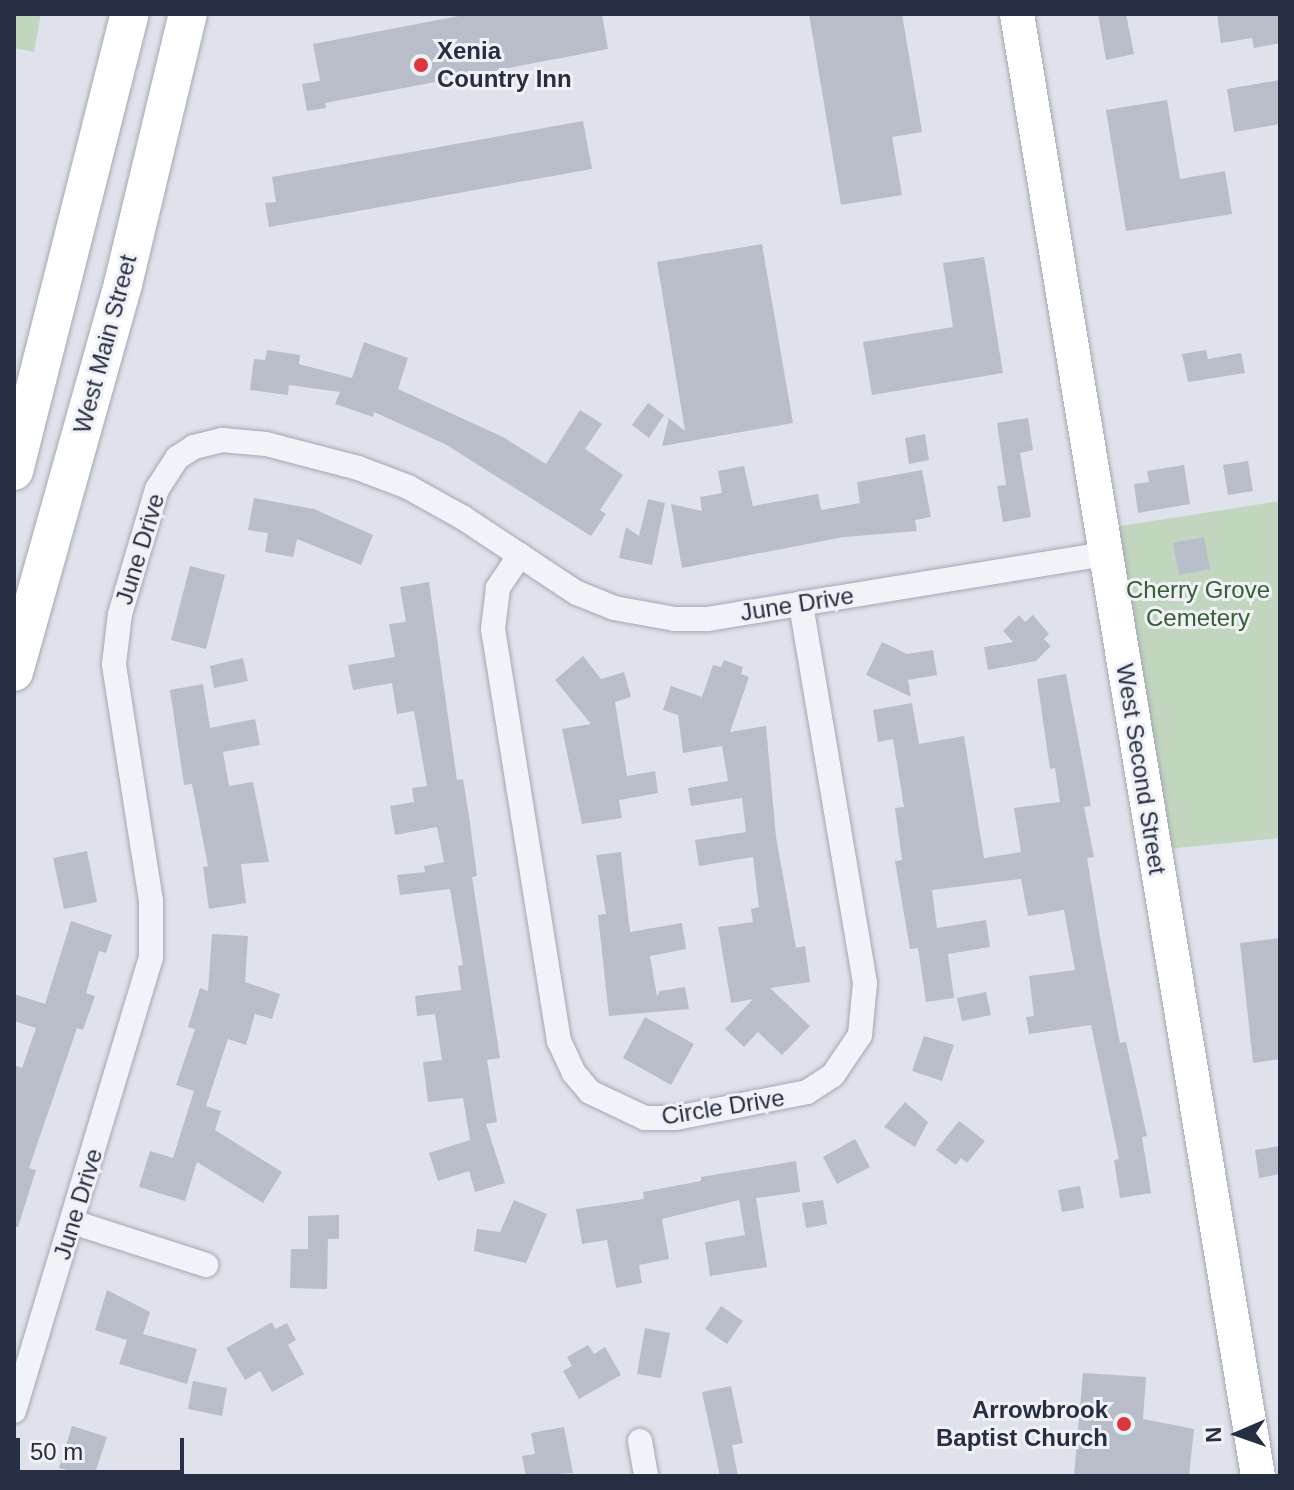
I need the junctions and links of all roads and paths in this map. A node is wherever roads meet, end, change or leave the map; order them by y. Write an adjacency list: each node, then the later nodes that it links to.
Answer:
1 (130, 14): 4 (main road)
2 (188, 14): 8 (main road, West Main Street)
3 (1017, 14): 5 (main road, West Second Street)
4 (14, 471)
5 (1106, 554): 7 (street, June Drive); 14 (main road, West Second Street)
6 (520, 555): 7 (street, June Drive); 7 (street, Circle Drive); 9 (street, June Drive)
7 (801, 603)
8 (14, 672)
9 (73, 1222): 10 (street); 11 (street, June Drive)
10 (206, 1265)
11 (14, 1411)
12 (640, 1441): 13 (street)
13 (646, 1476)
14 (1258, 1476)

